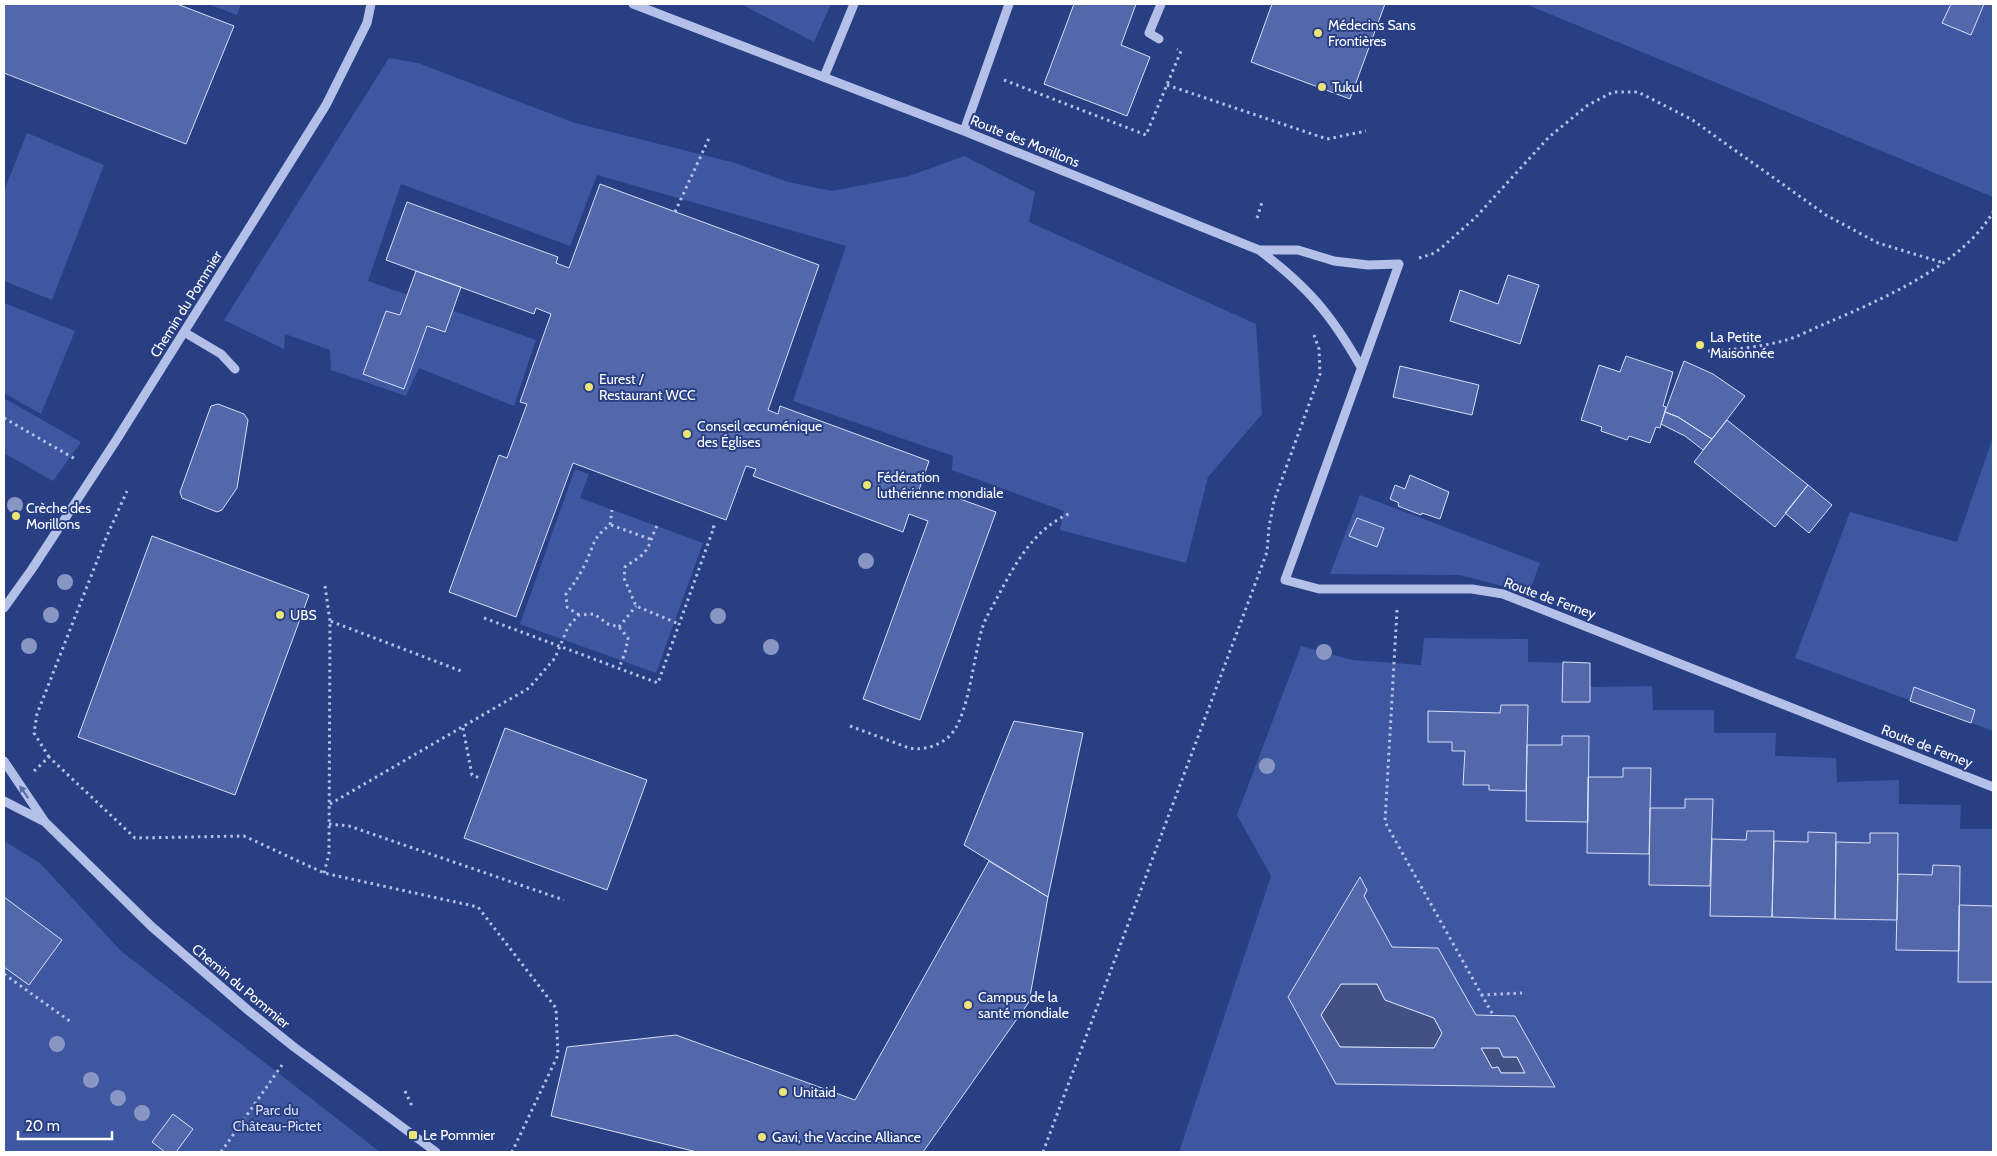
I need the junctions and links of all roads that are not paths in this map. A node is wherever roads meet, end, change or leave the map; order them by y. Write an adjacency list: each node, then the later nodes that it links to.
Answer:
1 (371, 4): 10 (street, Chemin du Pommier)
2 (633, 4): 7 (street, Route des Morillons)
3 (854, 4): 7 (street)
4 (1009, 4): 8 (street)
5 (1161, 4): 6 (street)
6 (1159, 39)
7 (824, 77): 8 (street, Route des Morillons)
8 (964, 131): 9 (street, Route des Morillons)
9 (1259, 250): 11 (street, Route des Morillons); 11 (street, Route de Ferney)
10 (184, 332): 12 (street); 13 (street, Chemin du Pommier)
11 (1361, 367): 15 (street, Route de Ferney)
12 (235, 369)
13 (4, 608)
14 (4, 761): 17 (street, Chemin du Pommier, one-way to 14)
15 (1993, 786)
16 (4, 801): 17 (street, Chemin du Pommier)
17 (45, 822): 18 (street, Chemin du Pommier)
18 (436, 1152)

